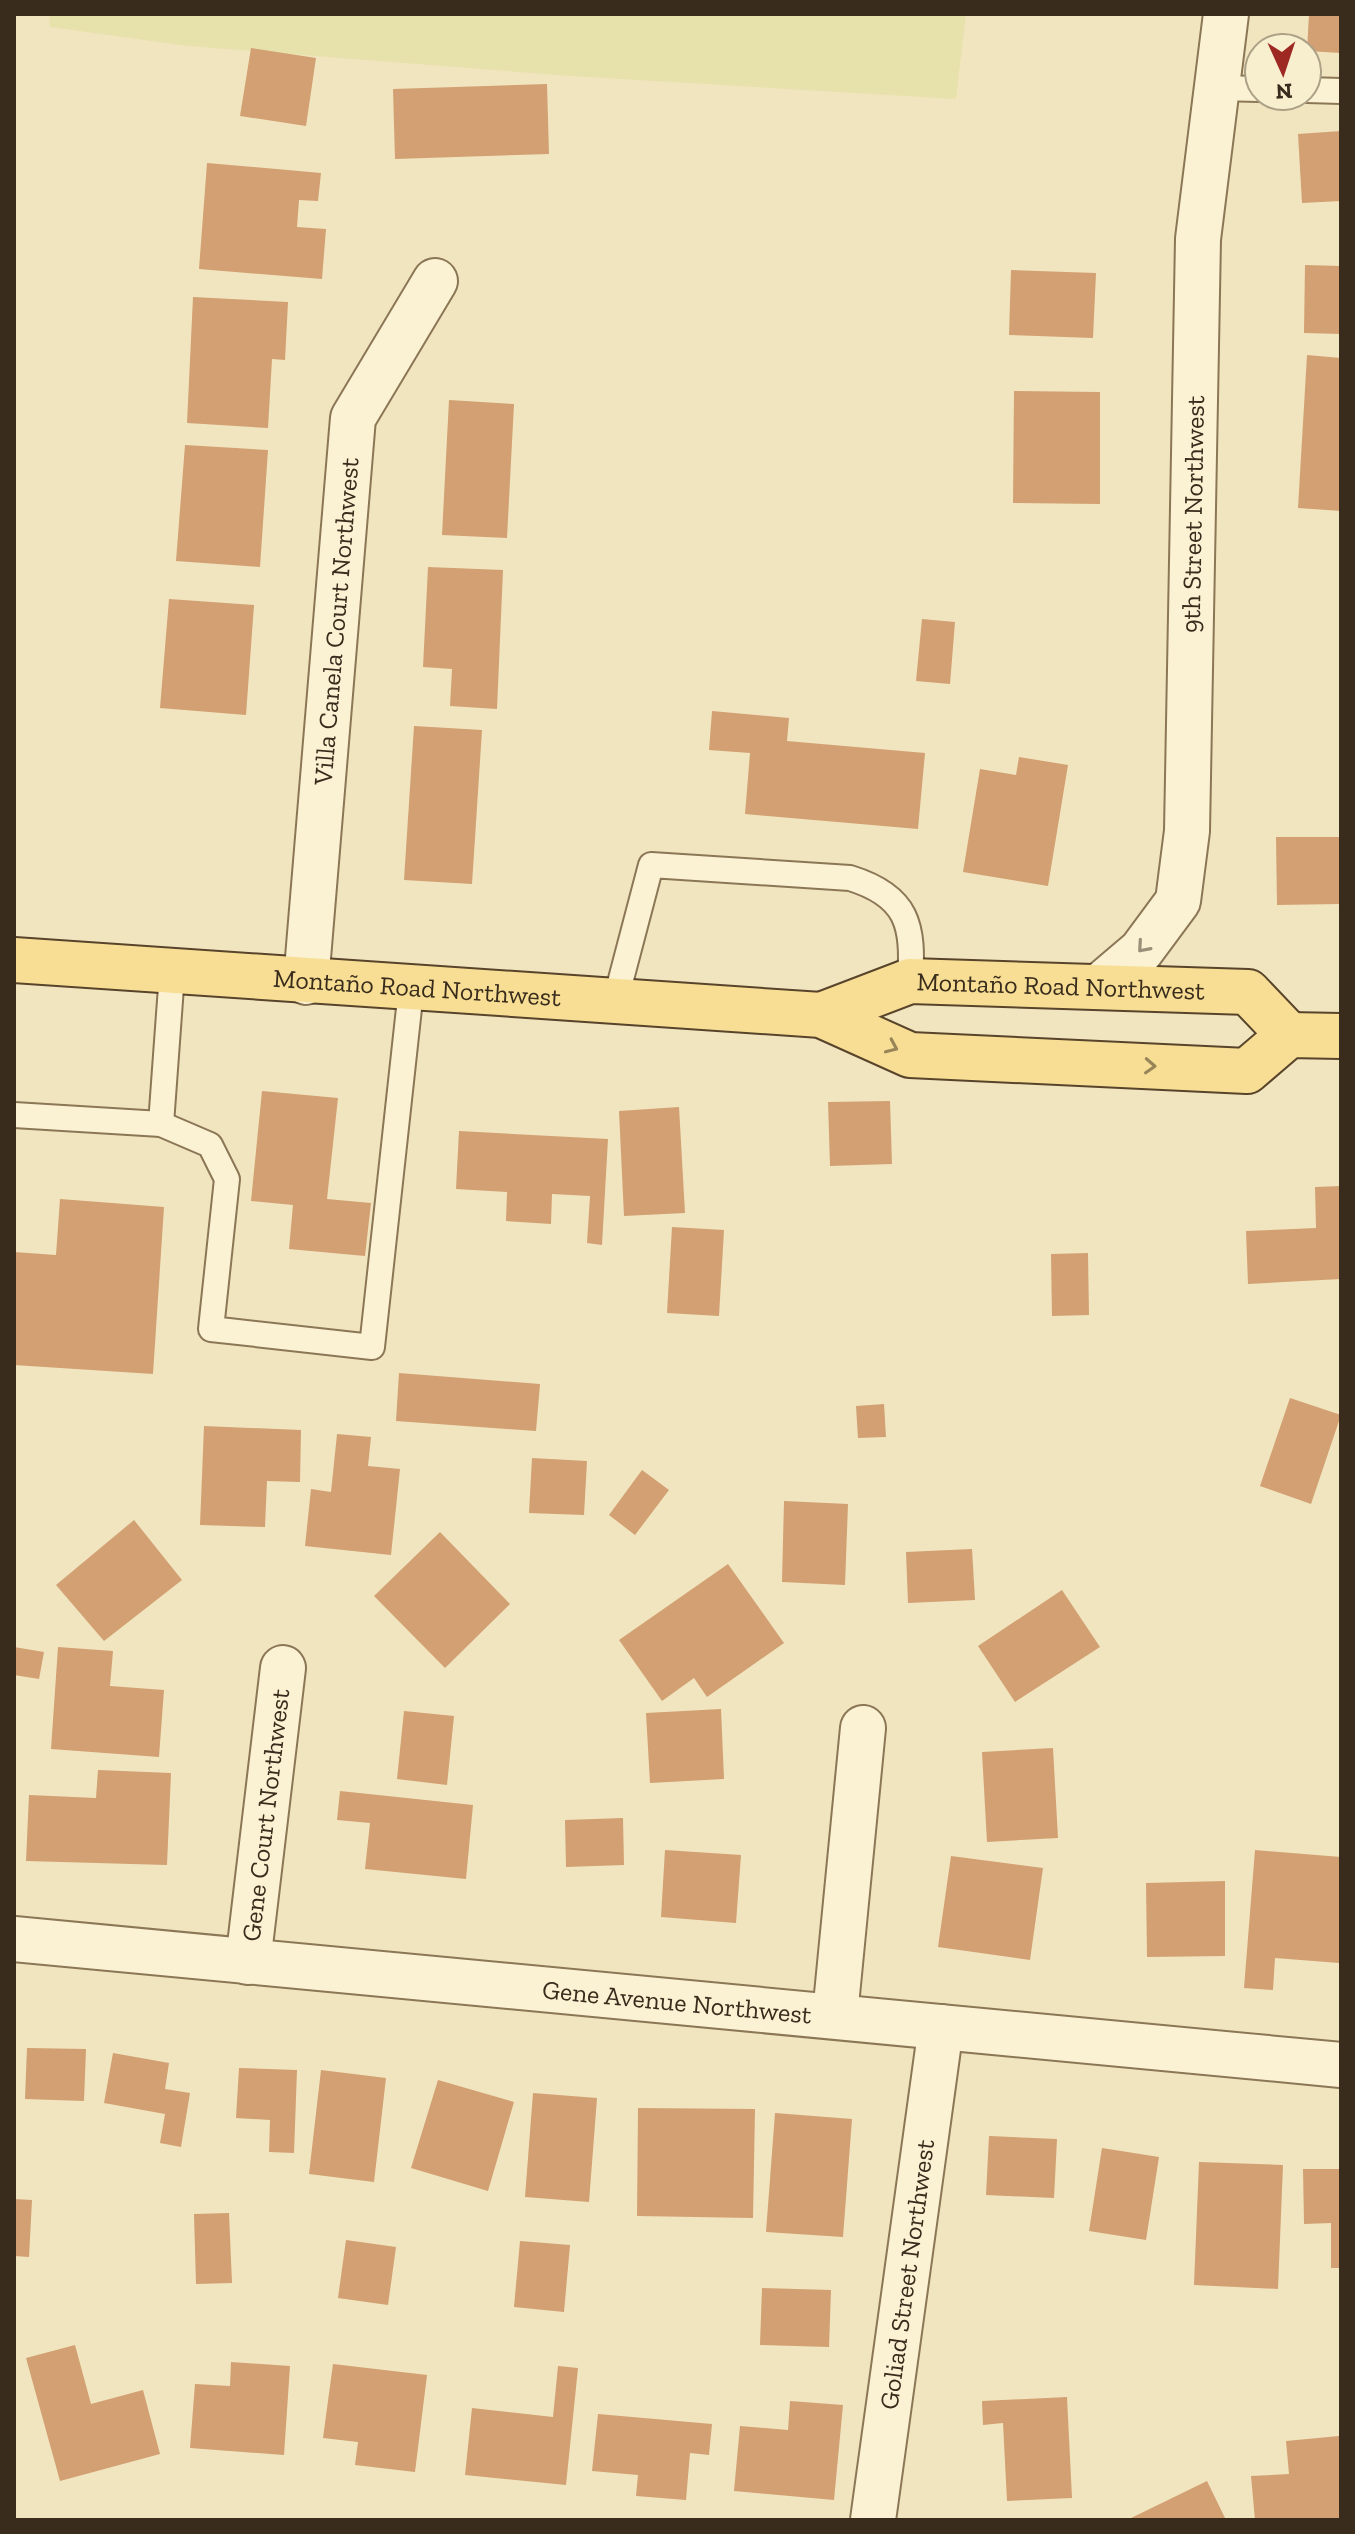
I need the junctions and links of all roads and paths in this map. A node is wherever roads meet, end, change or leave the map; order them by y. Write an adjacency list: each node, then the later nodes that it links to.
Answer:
1 (1226, 14): 2 (street, 9th Street Northwest)
2 (1238, 89): 8 (street, 9th Street Northwest, one-way to 8)
3 (435, 281): 7 (street, Villa Canela Court Northwest)
4 (14, 960): 5 (main road, Montaño Road Northwest)
5 (172, 973): 7 (main road, Montaño Road Northwest); 15 (lane)
6 (910, 981): 8 (main road, Montaño Road Northwest); 10 (lane); 11 (main road, Montaño Road Northwest)
7 (306, 982): 9 (main road, Montaño Road Northwest)
8 (1101, 985): 12 (main road, Montaño Road Northwest)
9 (411, 990): 10 (main road, Montaño Road Northwest); 15 (lane)
10 (615, 1002): 11 (main road, Montaño Road Northwest)
11 (821, 1015): 12 (main road, Montaño Road Northwest, one-way to 12)
12 (1289, 1035): 13 (main road)
13 (1341, 1036)
14 (14, 1115): 15 (lane)
15 (161, 1124)
16 (283, 1668): 19 (street, Gene Court Northwest)
17 (863, 1728): 20 (street)
18 (14, 1939): 19 (street, Gene Avenue Northwest)
19 (248, 1962): 20 (street, Gene Avenue Northwest)
20 (835, 2015): 21 (street, Gene Avenue Northwest)
21 (941, 2027): 22 (street, Gene Avenue Northwest); 23 (street, Goliad Street Northwest)
22 (1341, 2065)
23 (873, 2520)

